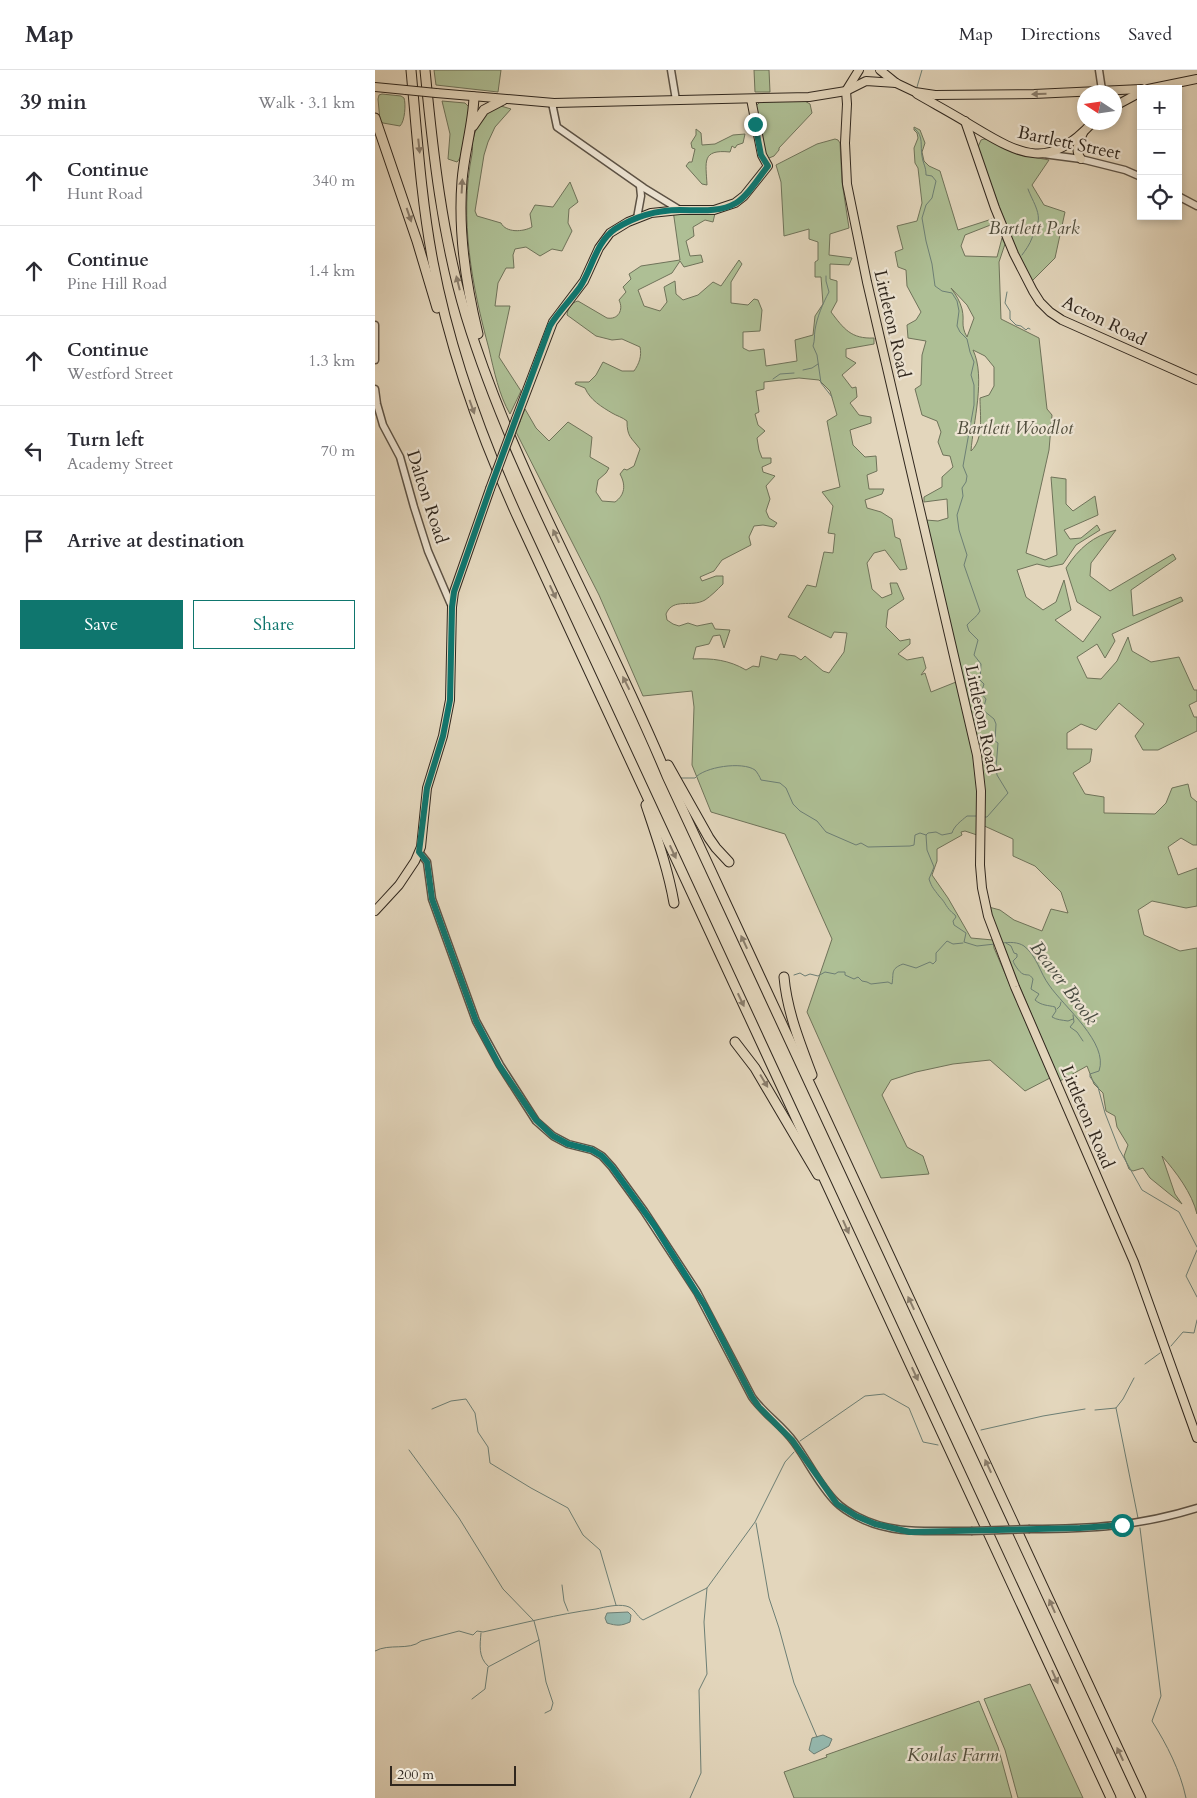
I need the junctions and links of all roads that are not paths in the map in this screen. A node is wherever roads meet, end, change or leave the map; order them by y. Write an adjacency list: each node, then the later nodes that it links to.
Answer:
1 (411, 70): 43 (highway, one-way to 43)
2 (425, 70): 45 (highway, one-way to 2)
3 (671, 70): 22 (street)
4 (859, 70): 12 (main road)
5 (880, 70): 8 (main road)
6 (1099, 70): 9 (street)
7 (1197, 79): 10 (main road)
8 (896, 83): 12 (main road); 15 (main road, Bartlett Street)
9 (1102, 85)
10 (1168, 85)
11 (375, 87): 19 (main road, bridge)
12 (846, 91): 20 (main road); 59 (main road, Littleton Road)
13 (1122, 91): 14 (main road)
14 (1137, 91)
15 (915, 92): 18 (main road); 25 (main road, Bartlett Street)
16 (1077, 92): 18 (main road, one-way to 18)
17 (1137, 93): 23 (main road)
18 (954, 96): 25 (main road)
19 (474, 97): 21 (main road); 30 (highway)
20 (751, 99): 22 (main road); 38 (main road)
21 (503, 100): 24 (main road); 30 (highway)
22 (676, 100): 24 (main road)
23 (1122, 102)
24 (552, 103): 35 (street)
25 (947, 110): 27 (main road, Bartlett Street)
26 (375, 118): 43 (highway, one-way to 43)
27 (965, 121): 29 (main road, Bartlett Street); 31 (main road, Acton Road)
28 (1083, 132): 32 (main road); 33 (main road)
29 (992, 138): 31 (main road); 32 (main road, Bartlett Street)
30 (468, 143): 45 (highway, one-way to 30)
31 (977, 152): 42 (main road, Acton Road)
32 (1041, 154): 33 (street, Bartlett Street)
33 (1081, 159): 34 (street, Bartlett Street)
34 (1137, 175)
35 (640, 186): 38 (street); 39 (street)
36 (1182, 198): 37 (street)
37 (1197, 206)
38 (680, 210): 39 (main road)
39 (637, 218): 47 (main road, bridge)
40 (375, 325): 41 (street)
41 (375, 360)
42 (1197, 380)
43 (465, 387): 50 (highway, one-way to 50)
44 (375, 389): 46 (street, Dalton Road)
45 (491, 389): 49 (highway, one-way to 45)
46 (442, 585): 47 (street); 48 (street, Dalton Road)
47 (456, 586): 48 (main road)
48 (452, 607): 51 (main road)
49 (637, 707): 52 (highway); 57 (highway, one-way to 49)
50 (631, 760): 53 (highway); 58 (highway, one-way to 58)
51 (419, 852): 54 (main road); 60 (street, bridge)
52 (729, 862)
53 (674, 903)
54 (375, 911)
55 (784, 977): 57 (highway)
56 (735, 1042): 58 (highway, one-way to 58)
57 (846, 1161): 62 (highway, one-way to 57)
58 (832, 1195): 61 (highway, one-way to 61)
59 (1197, 1438)
60 (1197, 1508)
61 (1111, 1798)
62 (1141, 1798)

